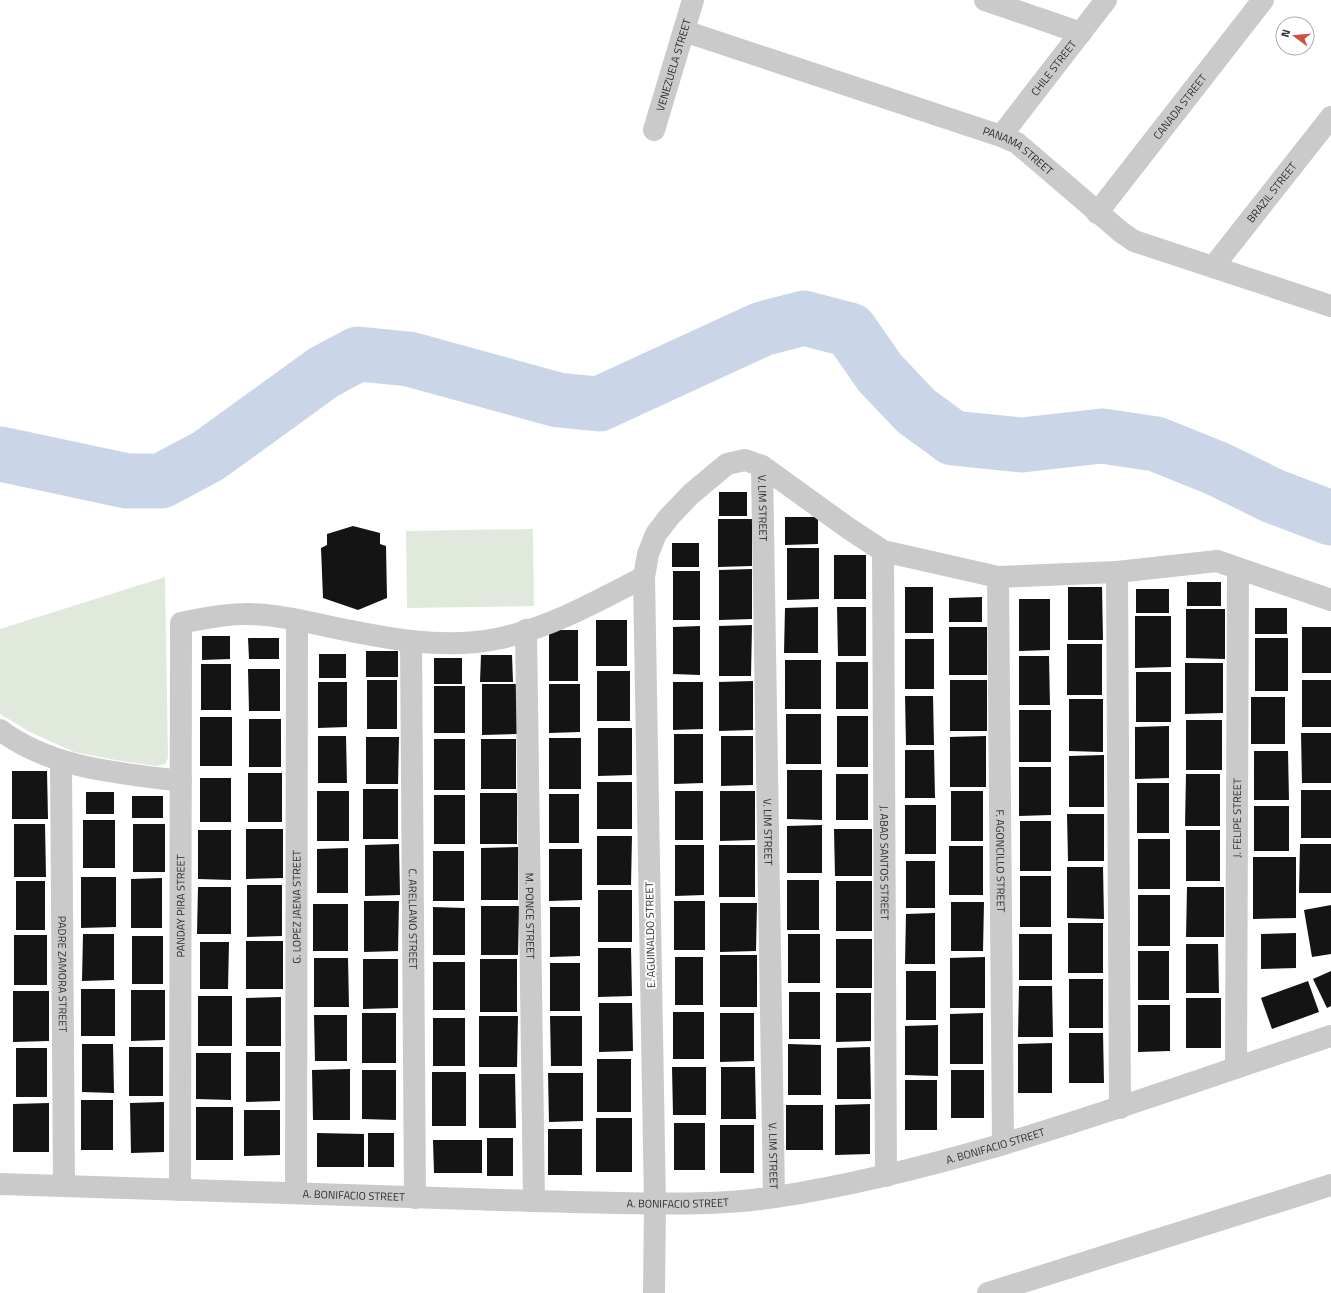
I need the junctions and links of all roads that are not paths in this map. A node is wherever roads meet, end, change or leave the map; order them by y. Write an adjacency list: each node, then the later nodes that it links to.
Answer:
1 (693, 0): 5 (street, VENEZUELA STREET)
2 (985, 0): 6 (street)
3 (1106, 0): 6 (street, CHILE STREET)
4 (1263, 0): 10 (street, CANADA STREET)
5 (684, 31): 8 (street, VENEZUELA STREET); 9 (street, PANAMA STREET)
6 (1081, 33): 9 (street, CHILE STREET)
7 (1331, 117): 11 (street, BRAZIL STREET)
8 (654, 130)
9 (1001, 136): 10 (street, PANAMA STREET)
10 (1097, 212): 11 (street, PANAMA STREET)
11 (1213, 267): 12 (street, PANAMA STREET)
12 (1331, 306)
13 (762, 466): 14 (street); 17 (street, E. AGUINALDO STREET); 36 (street, V. LIM STREET)
14 (883, 551): 18 (street); 30 (street, J. ABAD SANTOS STREET)
15 (1238, 569): 16 (street); 19 (street); 27 (street, J. FELIPE STREET)
16 (1117, 572): 18 (street); 28 (street)
17 (644, 577): 21 (street); 39 (street, E. AGUINALDO STREET)
18 (998, 577): 29 (street, F. AGONCILLO STREET)
19 (1331, 600)
20 (297, 620): 22 (street); 25 (street, PANDAY PIRA STREET); 35 (street, G. LOPEZ JAENA STREET)
21 (526, 630): 22 (street); 38 (street, M. PONCE STREET)
22 (411, 641): 37 (street, C. ARELLANO STREET)
23 (0, 730): 24 (street)
24 (61, 761): 25 (street); 33 (street, PADRE ZAMORA STREET)
25 (181, 781): 34 (street, PANDAY PIRA STREET)
26 (1331, 1036): 27 (street, A. BONIFACIO STREET)
27 (1236, 1067): 28 (street, A. BONIFACIO STREET)
28 (1120, 1108): 29 (street, A. BONIFACIO STREET)
29 (1003, 1144): 30 (street, A. BONIFACIO STREET)
30 (886, 1176): 36 (street, A. BONIFACIO STREET)
31 (0, 1184): 33 (street, A. BONIFACIO STREET)
32 (1331, 1185): 41 (street)
33 (64, 1186): 34 (street, A. BONIFACIO STREET)
34 (180, 1190): 35 (street, A. BONIFACIO STREET)
35 (296, 1193): 37 (street, A. BONIFACIO STREET)
36 (774, 1197): 39 (street, A. BONIFACIO STREET)
37 (415, 1198): 38 (street, A. BONIFACIO STREET)
38 (534, 1201): 39 (street, A. BONIFACIO STREET)
39 (655, 1204): 40 (street, E. AGUINALDO STREET)
40 (654, 1293)
41 (988, 1293)

